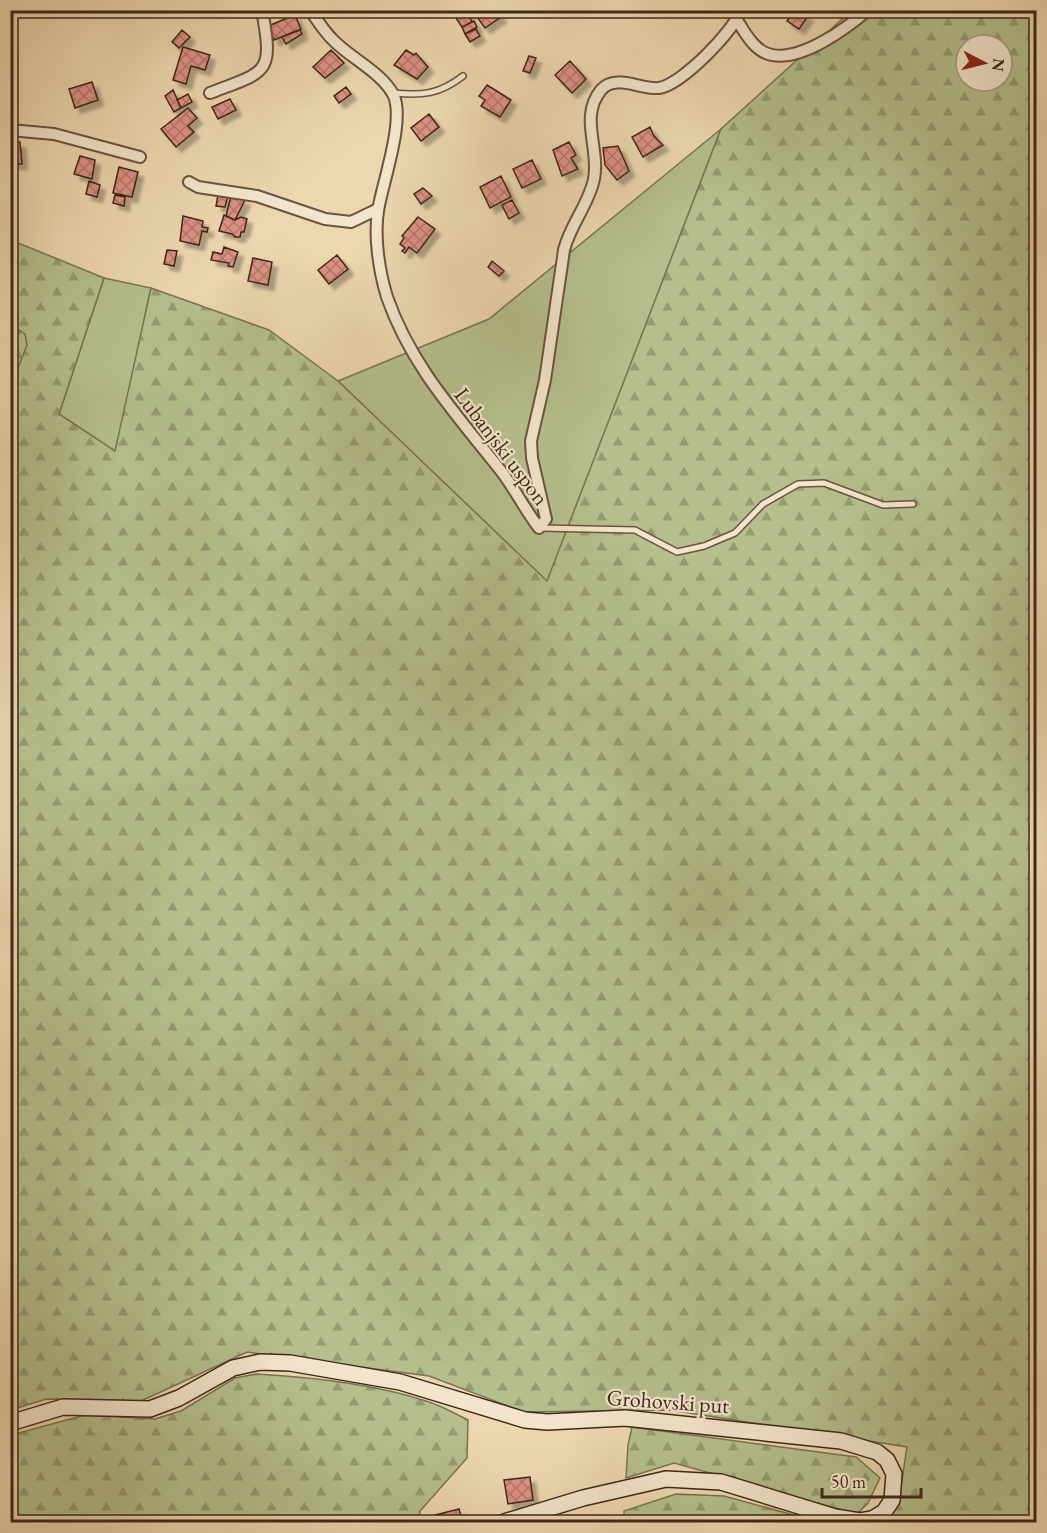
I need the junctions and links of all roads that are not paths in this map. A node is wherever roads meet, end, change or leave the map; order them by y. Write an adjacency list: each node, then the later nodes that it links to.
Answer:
1 (262, 10): 6 (street)
2 (310, 10): 7 (street)
3 (868, 10): 4 (street)
4 (739, 15): 13 (street, Lubanjski uspon)
5 (463, 76): 7 (lane)
6 (210, 93)
7 (392, 93): 11 (street, Lubanjski uspon)
8 (10, 130): 9 (street)
9 (140, 157)
10 (189, 182): 11 (street)
11 (378, 209): 13 (street, Lubanjski uspon)
12 (913, 504): 13 (lane)
13 (539, 528)
14 (10, 1423): 15 (main road, Grohovski put)
15 (504, 1522)

